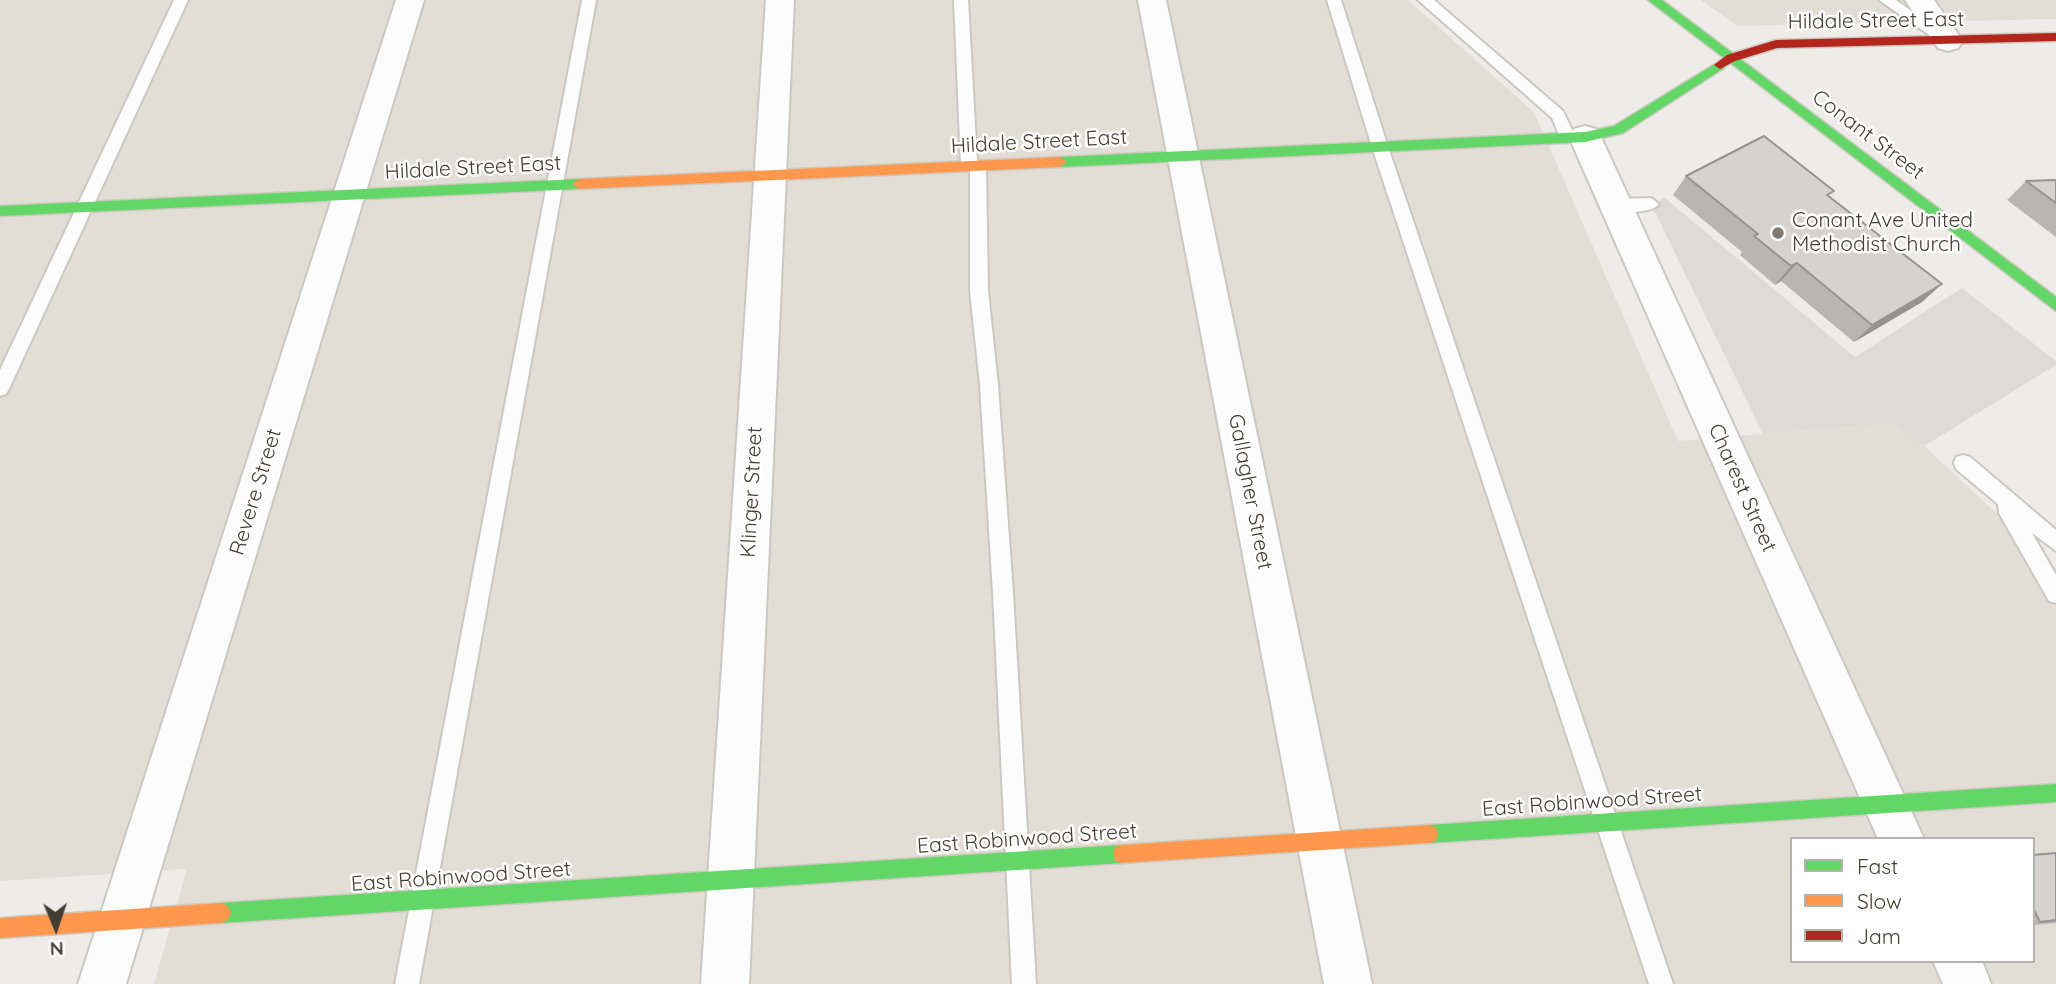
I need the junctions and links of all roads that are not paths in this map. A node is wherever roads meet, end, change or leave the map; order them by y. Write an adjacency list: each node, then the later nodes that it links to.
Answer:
1 (181, 0): 22 (lane)
2 (410, 0): 21 (street, Revere Street)
3 (589, 0): 20 (lane)
4 (780, 0): 19 (street, Klinger Street)
5 (961, 0): 18 (lane)
6 (1152, 0): 17 (street, Gallagher Street)
7 (1334, 0): 16 (lane)
8 (1425, 0): 15 (lane)
9 (1654, 0): 14 (street, Conant Street)
10 (1886, 0): 13 (lane)
11 (1919, 0): 13 (street)
12 (2056, 37): 13 (street, Hildale Street East)
13 (1951, 41): 14 (street, Hildale Street East)
14 (1731, 58): 15 (street, Hildale Street East); 24 (street, Conant Street)
15 (1577, 137): 16 (street, Hildale Street East); 32 (street, Charest Street)
16 (1380, 147): 17 (street, Hildale Street East); 31 (lane)
17 (1183, 156): 18 (street, Hildale Street East); 33 (street, Gallagher Street)
18 (973, 166): 19 (street, Hildale Street East); 34 (lane)
19 (772, 175): 20 (street, Hildale Street East); 35 (street, Klinger Street)
20 (555, 186): 21 (street, Hildale Street East); 36 (lane)
21 (349, 195): 22 (street, Hildale Street East); 37 (street, Revere Street)
22 (84, 207): 23 (street, Hildale Street East); 25 (lane)
23 (0, 211)
24 (2056, 304)
25 (0, 389)
26 (1962, 463): 27 (lane)
27 (1999, 494): 28 (lane); 29 (lane)
28 (2056, 542)
29 (2056, 594)
30 (2056, 793): 32 (street, East Robinwood Street)
31 (1608, 822): 32 (street, East Robinwood Street); 33 (street, East Robinwood Street); 45 (lane)
32 (1893, 822)
33 (1319, 840): 34 (street, East Robinwood Street); 44 (street, Gallagher Street)
34 (1017, 861): 35 (street, East Robinwood Street); 43 (lane)
35 (731, 880): 36 (street, East Robinwood Street); 42 (street, Klinger Street)
36 (422, 901): 37 (street, East Robinwood Street); 41 (lane)
37 (122, 920): 38 (street, East Robinwood Street); 40 (street, Revere Street)
38 (0, 928)
39 (1958, 963): 46 (street)
40 (102, 984)
41 (407, 984)
42 (725, 984)
43 (1024, 984)
44 (1348, 984)
45 (1661, 984)
46 (1967, 984)

